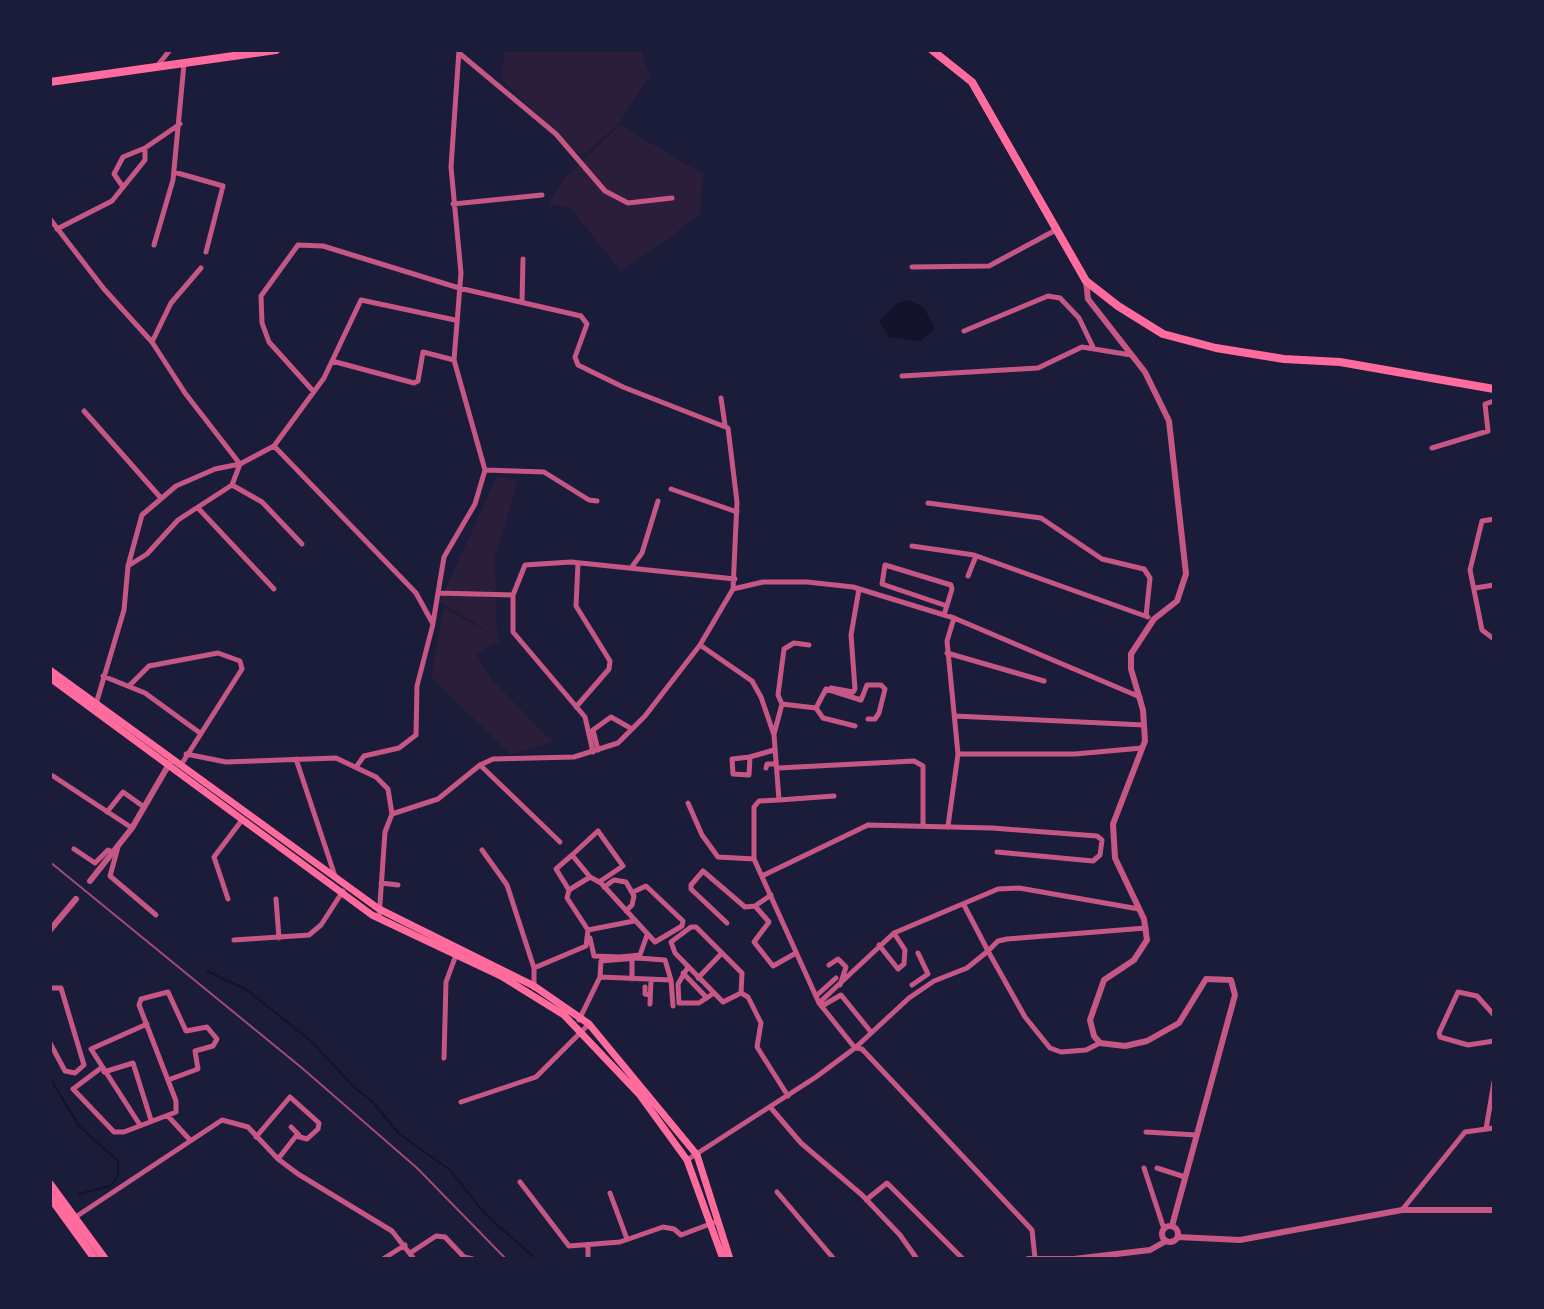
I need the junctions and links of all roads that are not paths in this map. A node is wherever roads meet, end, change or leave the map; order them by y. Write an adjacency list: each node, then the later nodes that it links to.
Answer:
1 (170, 50): 6 (street)
2 (276, 50): 5 (main road)
3 (932, 50): 17 (main road)
4 (459, 51): 13 (street); 14 (street)
5 (184, 64): 6 (main road); 8 (street)
6 (156, 68): 7 (main road)
7 (50, 82)
8 (181, 124): 9 (street); 10 (street)
9 (145, 148): 11 (street); 11 (street)
10 (174, 172): 18 (street); 19 (street)
11 (124, 187): 16 (street)
12 (542, 195): 14 (street)
13 (672, 198)
14 (453, 204): 24 (street)
15 (50, 219): 16 (street)
16 (57, 229): 28 (street)
17 (1054, 231): 21 (street); 23 (main road)
18 (154, 245)
19 (206, 252)
20 (523, 259): 25 (street)
21 (912, 267)
22 (201, 268): 28 (street)
23 (1086, 281): 30 (street); 34 (main road)
24 (459, 288): 25 (street); 26 (street); 35 (street)
25 (522, 302): 39 (street)
26 (455, 320): 31 (street); 32 (street)
27 (964, 331): 29 (street)
28 (152, 342): 42 (street)
29 (1093, 347): 30 (street); 33 (street)
30 (1132, 355): 71 (street)
31 (454, 360): 32 (street); 43 (street)
32 (332, 361): 35 (street)
33 (902, 376)
34 (1494, 389)
35 (314, 392): 40 (street)
36 (721, 398): 39 (street)
37 (1494, 401): 41 (street)
38 (84, 411): 46 (street)
39 (725, 425): 51 (street)
40 (274, 446): 42 (street); 72 (street)
41 (1432, 448)
42 (240, 464): 44 (street); 46 (street)
43 (485, 470): 47 (street); 66 (street)
44 (232, 485): 50 (street); 53 (street)
45 (671, 489): 51 (street)
46 (161, 498): 57 (street)
47 (597, 501)
48 (658, 501): 58 (street)
49 (928, 503): 71 (street)
50 (198, 508): 57 (street); 63 (street)
51 (737, 512): 60 (street)
52 (1494, 519): 62 (street)
53 (302, 544)
54 (912, 546): 55 (street)
55 (976, 556): 59 (street); 71 (street)
56 (578, 563): 58 (street); 67 (street); 86 (street)
57 (128, 566): 78 (street)
58 (631, 568): 60 (street)
59 (968, 576)
60 (735, 579): 64 (street)
61 (1494, 585): 62 (street)
62 (1475, 588): 73 (street)
63 (274, 589)
64 (733, 589): 65 (street); 74 (street)
65 (859, 589): 69 (street); 82 (street)
66 (438, 593): 67 (street); 72 (street)
67 (513, 595): 86 (street)
68 (947, 606): 68 (street); 69 (street)
69 (944, 615): 70 (street)
70 (954, 618): 76 (street); 83 (street)
71 (1150, 618): 83 (street)
72 (433, 624): 107 (street)
73 (1494, 639)
74 (700, 645): 93 (street); 95 (street)
75 (809, 645): 85 (street)
76 (947, 653): 80 (street); 89 (street)
77 (50, 670): 84 (main road)
78 (103, 676): 81 (street); 84 (street)
79 (50, 678): 88 (main road)
80 (1044, 681)
81 (130, 685): 94 (street); 94 (street)
82 (827, 687)
83 (1141, 698): 91 (street)
84 (97, 702): 88 (street); 103 (main road)
85 (782, 704): 87 (street); 95 (street)
86 (576, 707): 98 (street)
87 (816, 708): 90 (street); 92 (street)
88 (94, 711): 103 (main road)
89 (955, 716): 91 (street); 100 (street)
90 (868, 719)
91 (1144, 725): 96 (street)
92 (855, 726)
93 (632, 729): 98 (street); 98 (street)
94 (200, 733): 99 (street)
95 (774, 735): 97 (street)
96 (1142, 748): 100 (street); 146 (street)
97 (774, 750): 101 (street); 106 (street)
98 (596, 751): 105 (street)
99 (186, 754): 102 (street); 104 (street)
100 (958, 754): 118 (street)
101 (750, 757): 101 (street)
102 (296, 759): 107 (street); 131 (street)
103 (170, 762): 104 (main road); 113 (street); 116 (main road)
104 (181, 765): 116 (main road)
105 (480, 765): 115 (street); 120 (street)
106 (777, 766): 108 (street); 111 (street); 117 (street)
107 (356, 767): 115 (street)
108 (766, 768)
109 (53, 776): 114 (street)
110 (834, 796): 111 (street)
111 (779, 800): 128 (street)
112 (688, 803): 128 (street)
113 (145, 807): 114 (street); 119 (street)
114 (107, 812): 119 (street)
115 (392, 814): 133 (street)
116 (245, 816): 127 (main road); 142 (street)
117 (923, 826): 118 (street); 129 (street)
118 (948, 826): 125 (street)
119 (132, 828): 121 (street)
120 (560, 842)
121 (118, 846): 124 (street); 149 (street)
122 (74, 849): 124 (street)
123 (482, 850): 170 (street)
124 (113, 852): 132 (street)
125 (997, 852)
126 (572, 855): 130 (street); 134 (street); 137 (street)
127 (299, 858): 131 (main road); 138 (main road)
128 (754, 859): 129 (street)
129 (762, 876): 140 (street)
130 (590, 877): 134 (street); 137 (street)
131 (336, 879): 136 (main road); 138 (street)
132 (90, 881)
133 (381, 883): 135 (street); 148 (street)
134 (602, 884): 139 (street); 147 (street)
135 (398, 885)
136 (346, 886): 138 (street); 148 (main road)
137 (569, 890): 157 (street)
138 (338, 892): 148 (main road); 159 (street)
139 (633, 892): 147 (street); 158 (street)
140 (771, 895): 145 (street); 150 (street)
141 (76, 899): 155 (street)
142 (228, 899)
143 (279, 899): 159 (street)
144 (964, 905): 146 (street); 156 (street); 163 (street)
145 (755, 906): 152 (street); 153 (street)
146 (1140, 909): 154 (street)
147 (626, 911): 151 (street)
148 (379, 914): 162 (main road)
149 (156, 915)
150 (781, 917): 152 (street); 165 (street)
151 (635, 921): 157 (street); 158 (street)
152 (769, 922): 165 (street)
153 (727, 923)
154 (1147, 928): 163 (street); 199 (street)
155 (50, 930)
156 (894, 933): 161 (street); 161 (street)
157 (589, 934): 158 (street); 170 (street)
158 (647, 934)
159 (279, 938): 160 (street)
160 (234, 940)
161 (879, 945): 180 (street)
162 (456, 951): 171 (main road); 201 (street)
163 (988, 951): 185 (street); 199 (street)
164 (722, 953): 169 (street); 174 (street); 184 (street)
165 (796, 953): 186 (street)
166 (918, 953): 185 (street)
167 (632, 959): 173 (street); 176 (street); 178 (street)
168 (829, 965): 180 (street)
169 (688, 967): 172 (street); 174 (street)
170 (534, 968): 179 (street)
171 (502, 973): 179 (main road); 187 (main road)
172 (683, 973): 188 (street); 188 (street)
173 (600, 977): 176 (street); 192 (street)
174 (698, 978): 183 (street)
175 (836, 978): 186 (street)
176 (632, 979): 177 (street)
177 (651, 980): 178 (street); 181 (street)
178 (671, 980): 190 (street)
179 (534, 986): 187 (street); 192 (main road)
180 (840, 986): 189 (street)
181 (645, 987)
182 (50, 988): 198 (street)
183 (714, 993): 184 (street); 188 (street)
184 (741, 993): 205 (street)
185 (916, 993): 196 (street)
186 (816, 996): 189 (street)
187 (534, 997): 195 (main road)
188 (707, 998)
189 (820, 1004): 196 (street); 200 (street)
190 (673, 1006)
191 (1494, 1015): 197 (street)
192 (580, 1017): 194 (main road); 195 (street)
193 (147, 1024): 202 (street); 203 (street); 203 (street)
194 (589, 1024): 195 (street); 219 (main road)
195 (578, 1029): 206 (street); 221 (main road)
196 (871, 1032): 200 (street)
197 (1494, 1041)
198 (50, 1043)
199 (1100, 1043): 216 (street)
200 (855, 1048): 205 (street); 243 (street)
201 (444, 1058)
202 (102, 1070): 209 (street); 210 (street); 210 (street)
203 (168, 1080): 208 (street)
204 (1494, 1082): 213 (street)
205 (788, 1096): 207 (street)
206 (461, 1102)
207 (771, 1108): 219 (street); 230 (street)
208 (168, 1116): 209 (street); 218 (street)
209 (151, 1121): 210 (street)
210 (140, 1125)
211 (291, 1127): 215 (street)
212 (1494, 1128): 213 (street)
213 (1486, 1129): 231 (street)
214 (1146, 1132): 216 (street)
215 (299, 1135): 217 (street); 220 (street)
216 (1196, 1135): 224 (street)
217 (256, 1137): 218 (street); 220 (street)
218 (190, 1140): 233 (street)
219 (697, 1155): 221 (street); 234 (main road)
220 (278, 1159): 239 (street)
221 (687, 1160): 234 (main road)
222 (1144, 1168): 235 (street)
223 (1157, 1168): 224 (street)
224 (1185, 1177): 235 (street)
225 (520, 1182): 240 (street)
226 (50, 1184): 233 (main road)
227 (777, 1192): 252 (street)
228 (610, 1193): 237 (street)
229 (50, 1197): 233 (main road)
230 (866, 1200): 253 (street); 254 (street)
231 (1402, 1210): 232 (street); 236 (street)
232 (1494, 1210)
233 (71, 1219): 244 (main road); 245 (main road)
234 (715, 1222): 237 (street); 250 (main road); 251 (main road)
235 (1168, 1228): 236 (street); 238 (street)
236 (1178, 1237): 238 (street)
237 (627, 1239): 240 (street)
238 (1166, 1241): 241 (street)
239 (405, 1245): 242 (street); 246 (street)
240 (588, 1245): 249 (street)
241 (1150, 1250): 256 (street); 257 (street)
242 (410, 1253): 247 (street); 248 (street)
243 (1035, 1258): 255 (street); 256 (street)
244 (95, 1259)
245 (105, 1259)
246 (383, 1259)
247 (414, 1259)
248 (473, 1259)
249 (588, 1259)
250 (723, 1259)
251 (730, 1259)
252 (834, 1259)
253 (917, 1259)
254 (963, 1259)
255 (1028, 1259)
256 (1074, 1259)
257 (1149, 1259)

